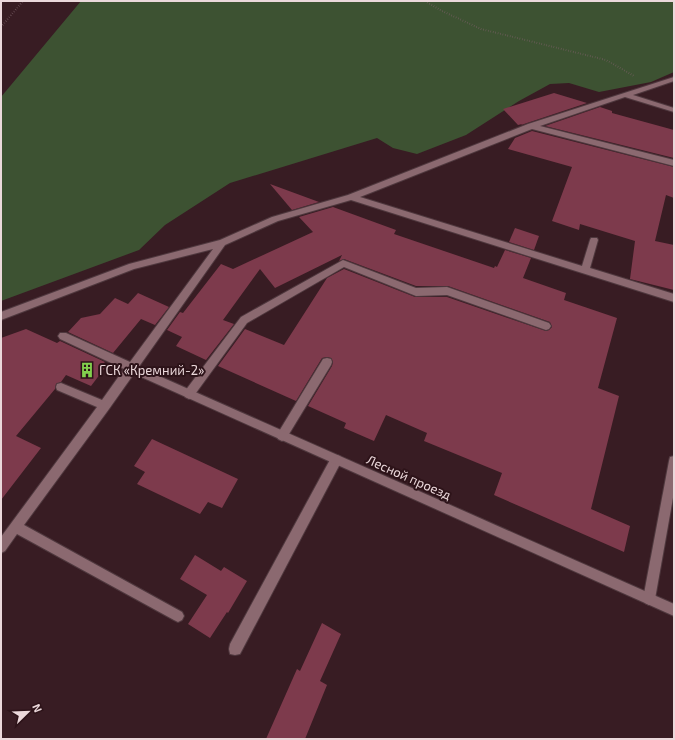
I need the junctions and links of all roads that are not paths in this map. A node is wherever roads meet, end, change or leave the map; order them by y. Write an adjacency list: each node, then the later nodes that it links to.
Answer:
1 (674, 79): 2 (street)
2 (625, 95): 3 (street); 4 (street)
3 (674, 110)
4 (531, 126): 5 (street); 6 (street)
5 (674, 163)
6 (351, 197): 8 (street); 9 (street)
7 (594, 240): 9 (street)
8 (222, 243): 11 (street); 15 (street)
9 (585, 270): 10 (street)
10 (674, 298)
11 (1, 316)
12 (546, 326): 17 (street)
13 (63, 336): 15 (street, Лесной проезд)
14 (326, 362): 19 (street)
15 (132, 368): 17 (street, Лесной проезд); 18 (street)
16 (61, 387): 18 (street)
17 (189, 394): 19 (street, Лесной проезд)
18 (105, 406): 22 (street)
19 (282, 436): 20 (street, Лесной проезд)
20 (336, 460): 24 (street, Лесной проезд); 27 (street)
21 (674, 461): 24 (street)
22 (16, 527): 23 (street); 26 (street)
23 (1, 547)
24 (649, 599): 25 (street, Лесной проезд)
25 (674, 610)
26 (178, 616)
27 (235, 649)

